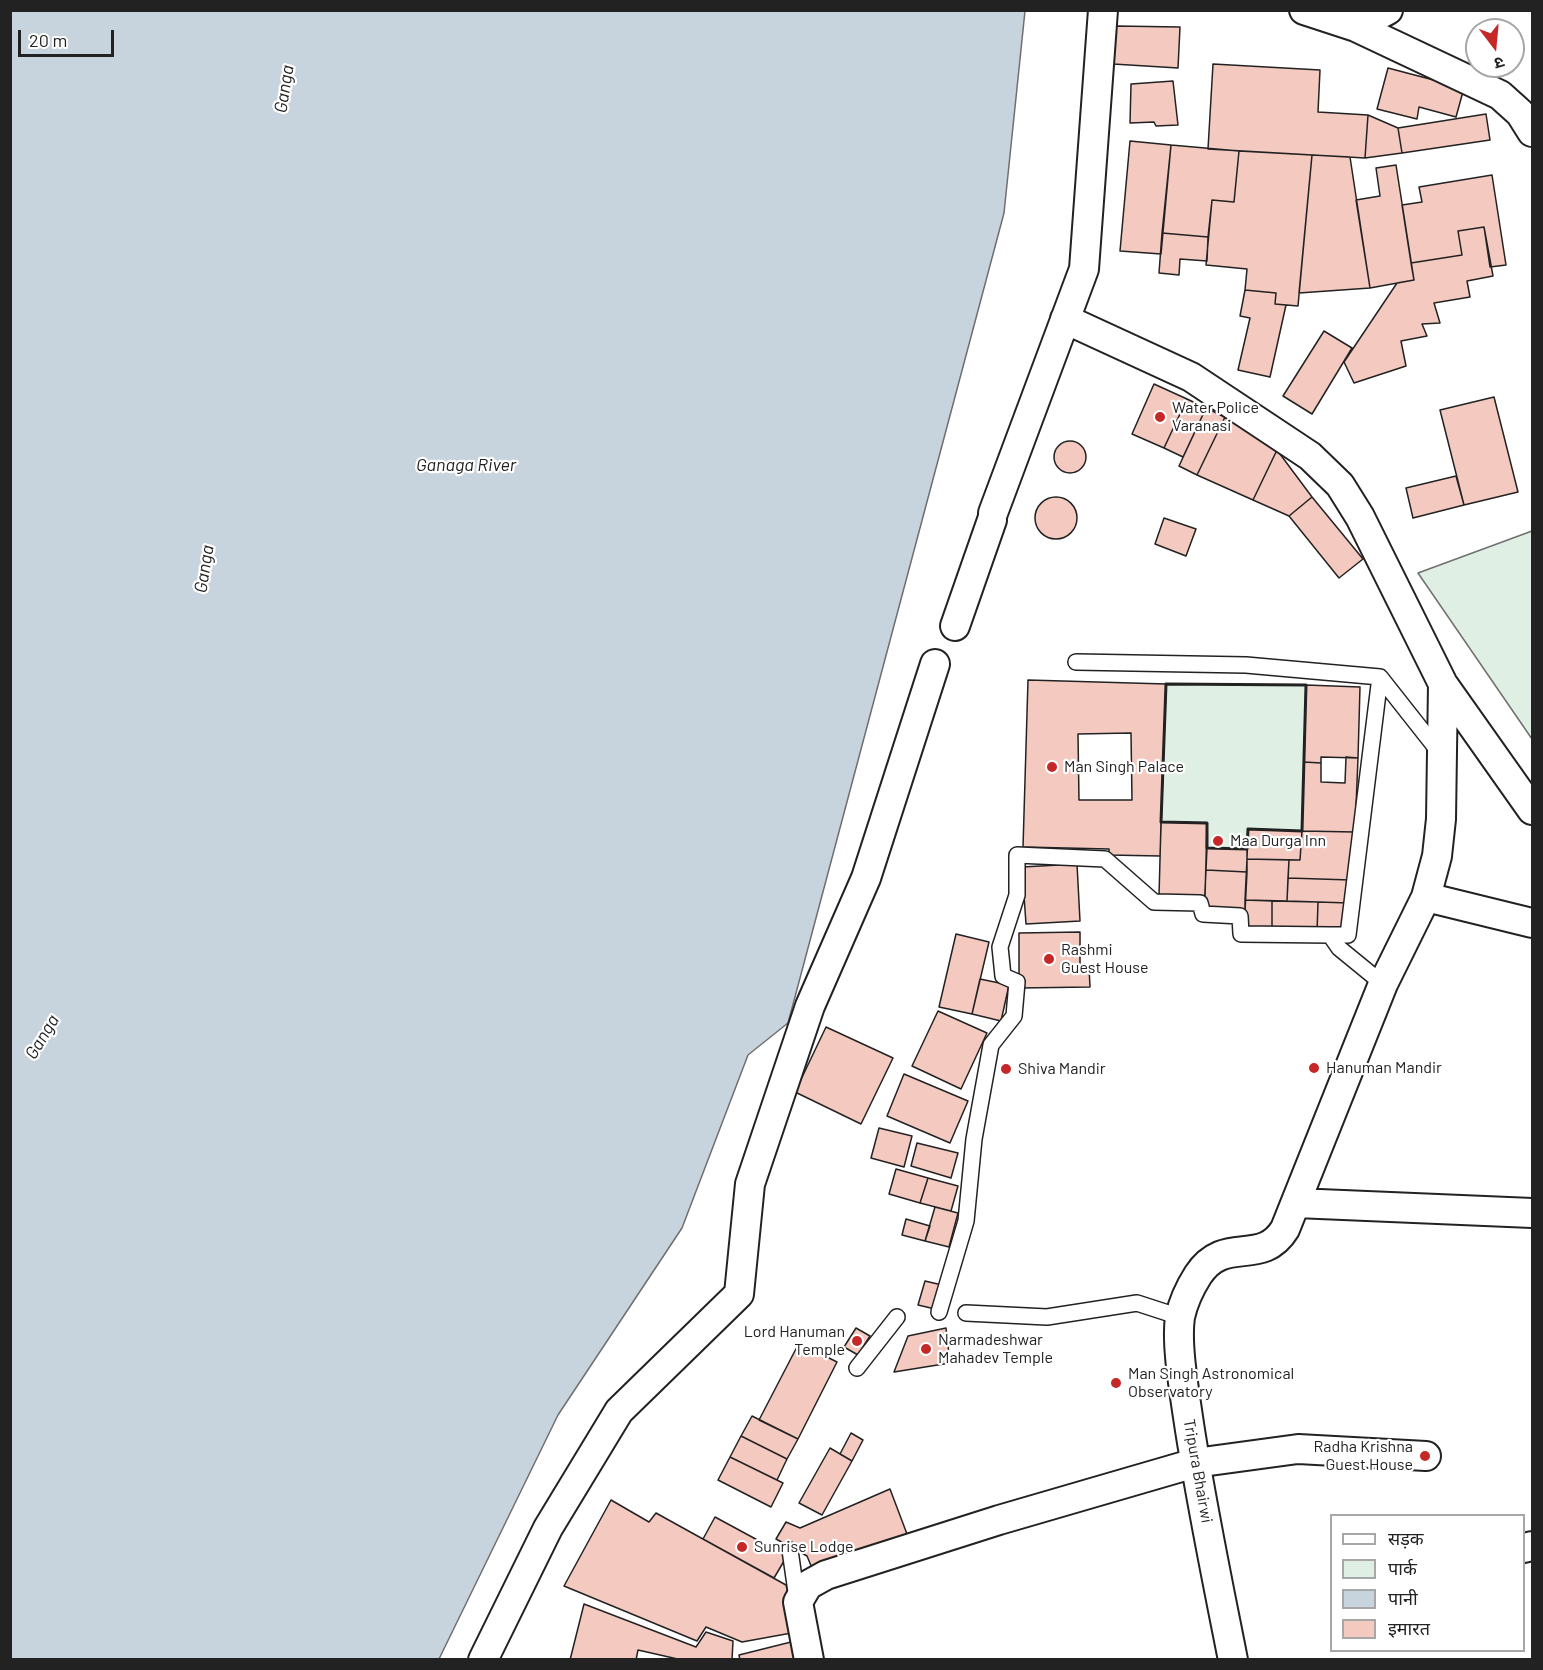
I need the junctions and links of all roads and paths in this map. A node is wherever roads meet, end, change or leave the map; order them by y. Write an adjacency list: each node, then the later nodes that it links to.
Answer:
1 (1103, 10): 6 (street)
2 (1304, 10): 4 (street)
3 (1388, 10): 4 (street)
4 (1356, 27): 5 (street)
5 (1533, 132)
6 (1065, 319): 9 (street); 27 (street)
7 (1076, 662): 8 (lane)
8 (1380, 677): 10 (lane); 14 (lane)
9 (1443, 684): 10 (street); 11 (street)
10 (1442, 756): 12 (street)
11 (1533, 810)
12 (1426, 897): 13 (street); 15 (street)
13 (1533, 923)
14 (1330, 935): 15 (lane); 18 (lane)
15 (1383, 984): 16 (street)
16 (1296, 1203): 17 (street); 21 (street, Tripura Bhairwi)
17 (1533, 1213)
18 (939, 1312)
19 (966, 1313): 21 (lane)
20 (897, 1317): 22 (lane)
21 (1180, 1317): 24 (street, Tripura Bhairwi)
22 (857, 1368)
23 (1426, 1456): 24 (street)
24 (1195, 1463): 26 (street); 29 (street, Tripura Bhairwi)
25 (790, 1550): 26 (lane)
26 (798, 1602): 28 (street)
27 (483, 1659)
28 (809, 1659)
29 (1233, 1659)

